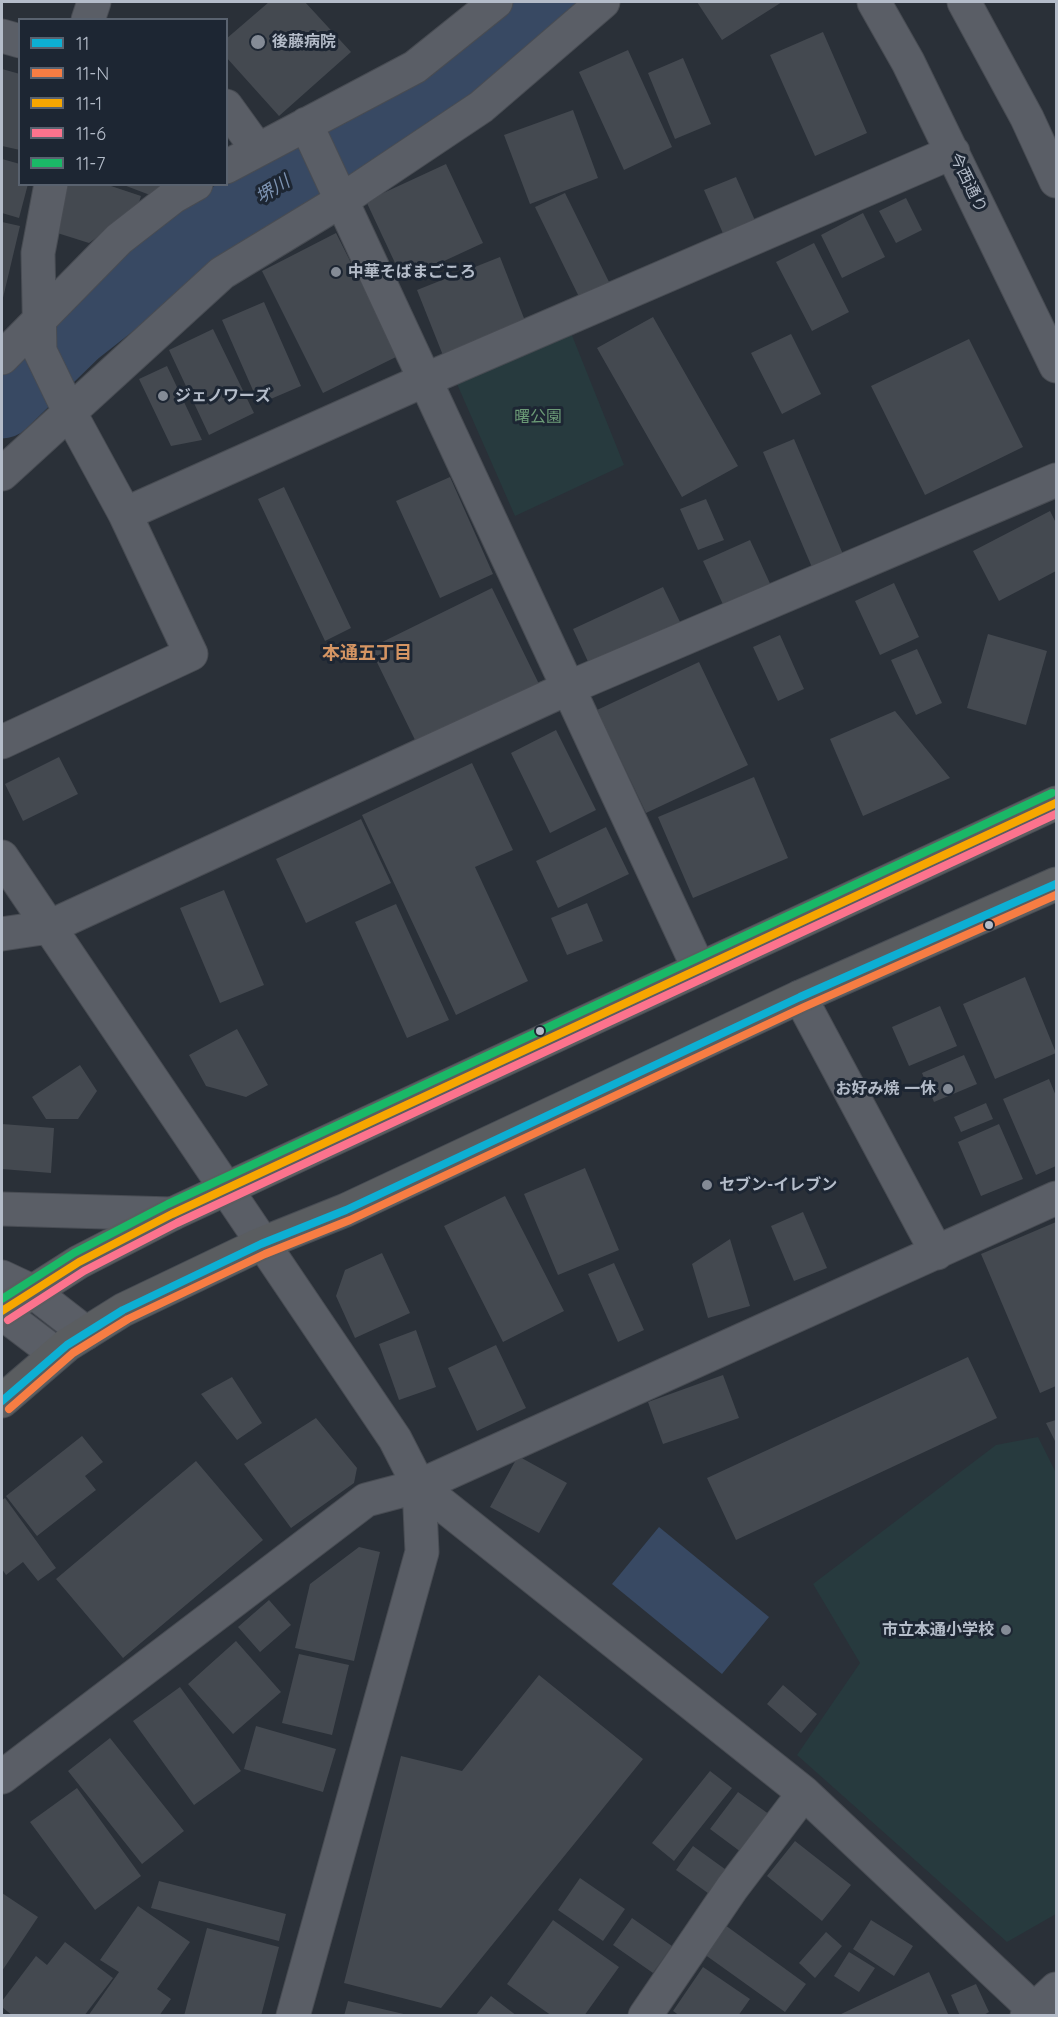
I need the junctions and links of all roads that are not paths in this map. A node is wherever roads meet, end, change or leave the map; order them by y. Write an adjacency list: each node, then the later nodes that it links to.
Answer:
1 (94, 2): 6 (street)
2 (496, 2): 10 (street)
3 (603, 2): 17 (street)
4 (874, 2): 12 (street, 今西通り)
5 (964, 2): 14 (street)
6 (89, 18)
7 (2, 36): 8 (street)
8 (18, 40)
9 (228, 108): 11 (street)
10 (311, 136): 11 (street); 17 (street)
11 (257, 149): 13 (street)
12 (953, 153): 20 (street, 今西通り); 21 (street)
13 (228, 166)
14 (1056, 181)
15 (51, 186): 18 (street)
16 (192, 186): 18 (street)
17 (337, 190): 21 (street); 22 (street)
18 (39, 337): 19 (street); 22 (street)
19 (2, 358)
20 (1056, 366)
21 (427, 379): 25 (street); 26 (street)
22 (65, 404): 23 (street); 25 (street)
23 (2, 474)
24 (1056, 480): 26 (street)
25 (125, 514): 27 (street)
26 (568, 688): 31 (street); 33 (street)
27 (2, 742)
28 (1056, 803): 33 (highway)
29 (2, 857): 31 (street)
30 (1056, 884): 34 (highway)
31 (49, 927): 32 (street); 35 (street)
32 (2, 934)
33 (699, 969): 35 (highway)
34 (800, 997): 39 (highway); 40 (street)
35 (226, 1191): 38 (highway); 39 (street)
36 (1056, 1198): 40 (street)
37 (2, 1209): 38 (street)
38 (172, 1214): 42 (highway)
39 (261, 1244): 44 (highway); 47 (street)
40 (937, 1253): 47 (street)
41 (2, 1277): 42 (street)
42 (32, 1291): 43 (highway); 44 (street)
43 (2, 1312): 45 (street)
44 (86, 1333): 45 (highway)
45 (56, 1354): 46 (highway)
46 (2, 1401)
47 (419, 1486): 48 (street); 49 (street); 51 (street)
48 (2, 1777)
49 (804, 1793): 50 (street); 52 (street)
50 (1040, 2007)
51 (293, 2016)
52 (645, 2016)

